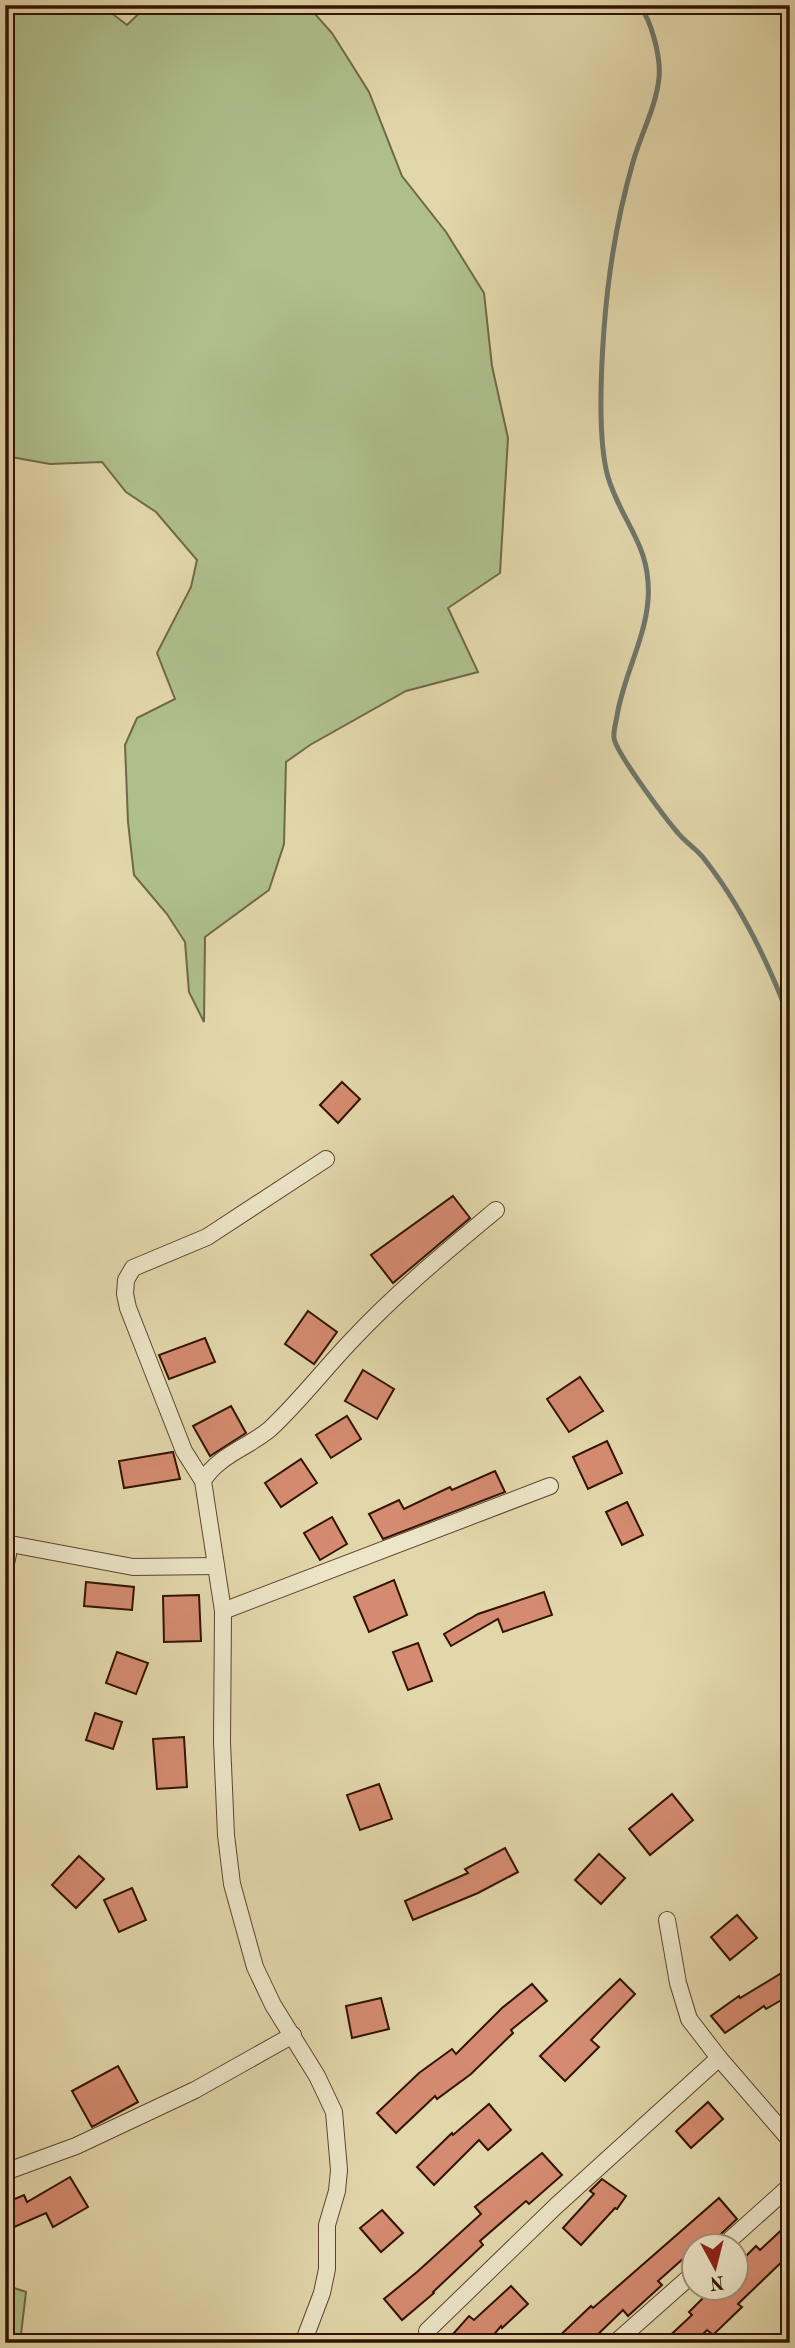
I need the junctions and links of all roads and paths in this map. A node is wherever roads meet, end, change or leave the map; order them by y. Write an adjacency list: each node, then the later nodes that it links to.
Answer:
1 (326, 1159): 3 (street)
2 (496, 1210): 3 (street)
3 (203, 1481): 6 (street)
4 (550, 1486): 8 (street)
5 (5, 1543): 6 (street); 7 (street)
6 (216, 1566): 8 (street)
7 (5, 1568)
8 (223, 1611): 10 (street)
9 (667, 1920): 11 (street)
10 (293, 2035): 13 (street); 18 (street)
11 (719, 2058): 12 (street); 17 (street)
12 (790, 2140)
13 (5, 2172)
14 (790, 2186): 15 (street)
15 (739, 2232)
16 (680, 2285): 19 (street)
17 (427, 2331)
18 (303, 2343)
19 (615, 2343)

